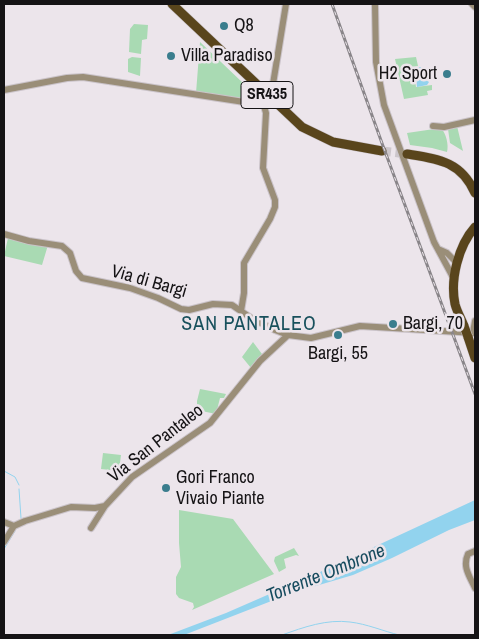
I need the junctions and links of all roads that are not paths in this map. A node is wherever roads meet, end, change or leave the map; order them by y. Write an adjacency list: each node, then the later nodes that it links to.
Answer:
1 (172, 4): 10 (main road, SR435)
2 (286, 4): 6 (street)
3 (472, 4): 5 (street)
4 (376, 5): 15 (street)
5 (475, 7)
6 (273, 84)
7 (4, 90): 21 (street)
8 (475, 120): 9 (street)
9 (433, 126)
10 (382, 151)
11 (407, 154): 12 (main road)
12 (475, 192)
13 (475, 229): 16 (main road); 19 (main road)
14 (4, 234): 21 (street, Via di Bargi)
15 (437, 248): 17 (street); 18 (street)
16 (462, 251): 17 (street); 19 (main road)
17 (447, 254): 19 (street)
18 (445, 263): 19 (street); 20 (street)
19 (458, 265): 20 (main road); 23 (main road)
20 (455, 280): 23 (main road)
21 (241, 311): 25 (street, Via di Bargi)
22 (475, 321): 24 (street)
23 (463, 323): 24 (main road, bridge)
24 (472, 334): 25 (street, Via di Bargi); 26 (main road)
25 (288, 335): 27 (street, Via San Pantaleo)
26 (475, 358)
27 (105, 506): 29 (street, Via San Pantaleo); 30 (street)
28 (4, 522): 29 (street)
29 (14, 526): 31 (street)
30 (91, 528)
31 (4, 542)
32 (475, 551): 33 (street)
33 (475, 588)

